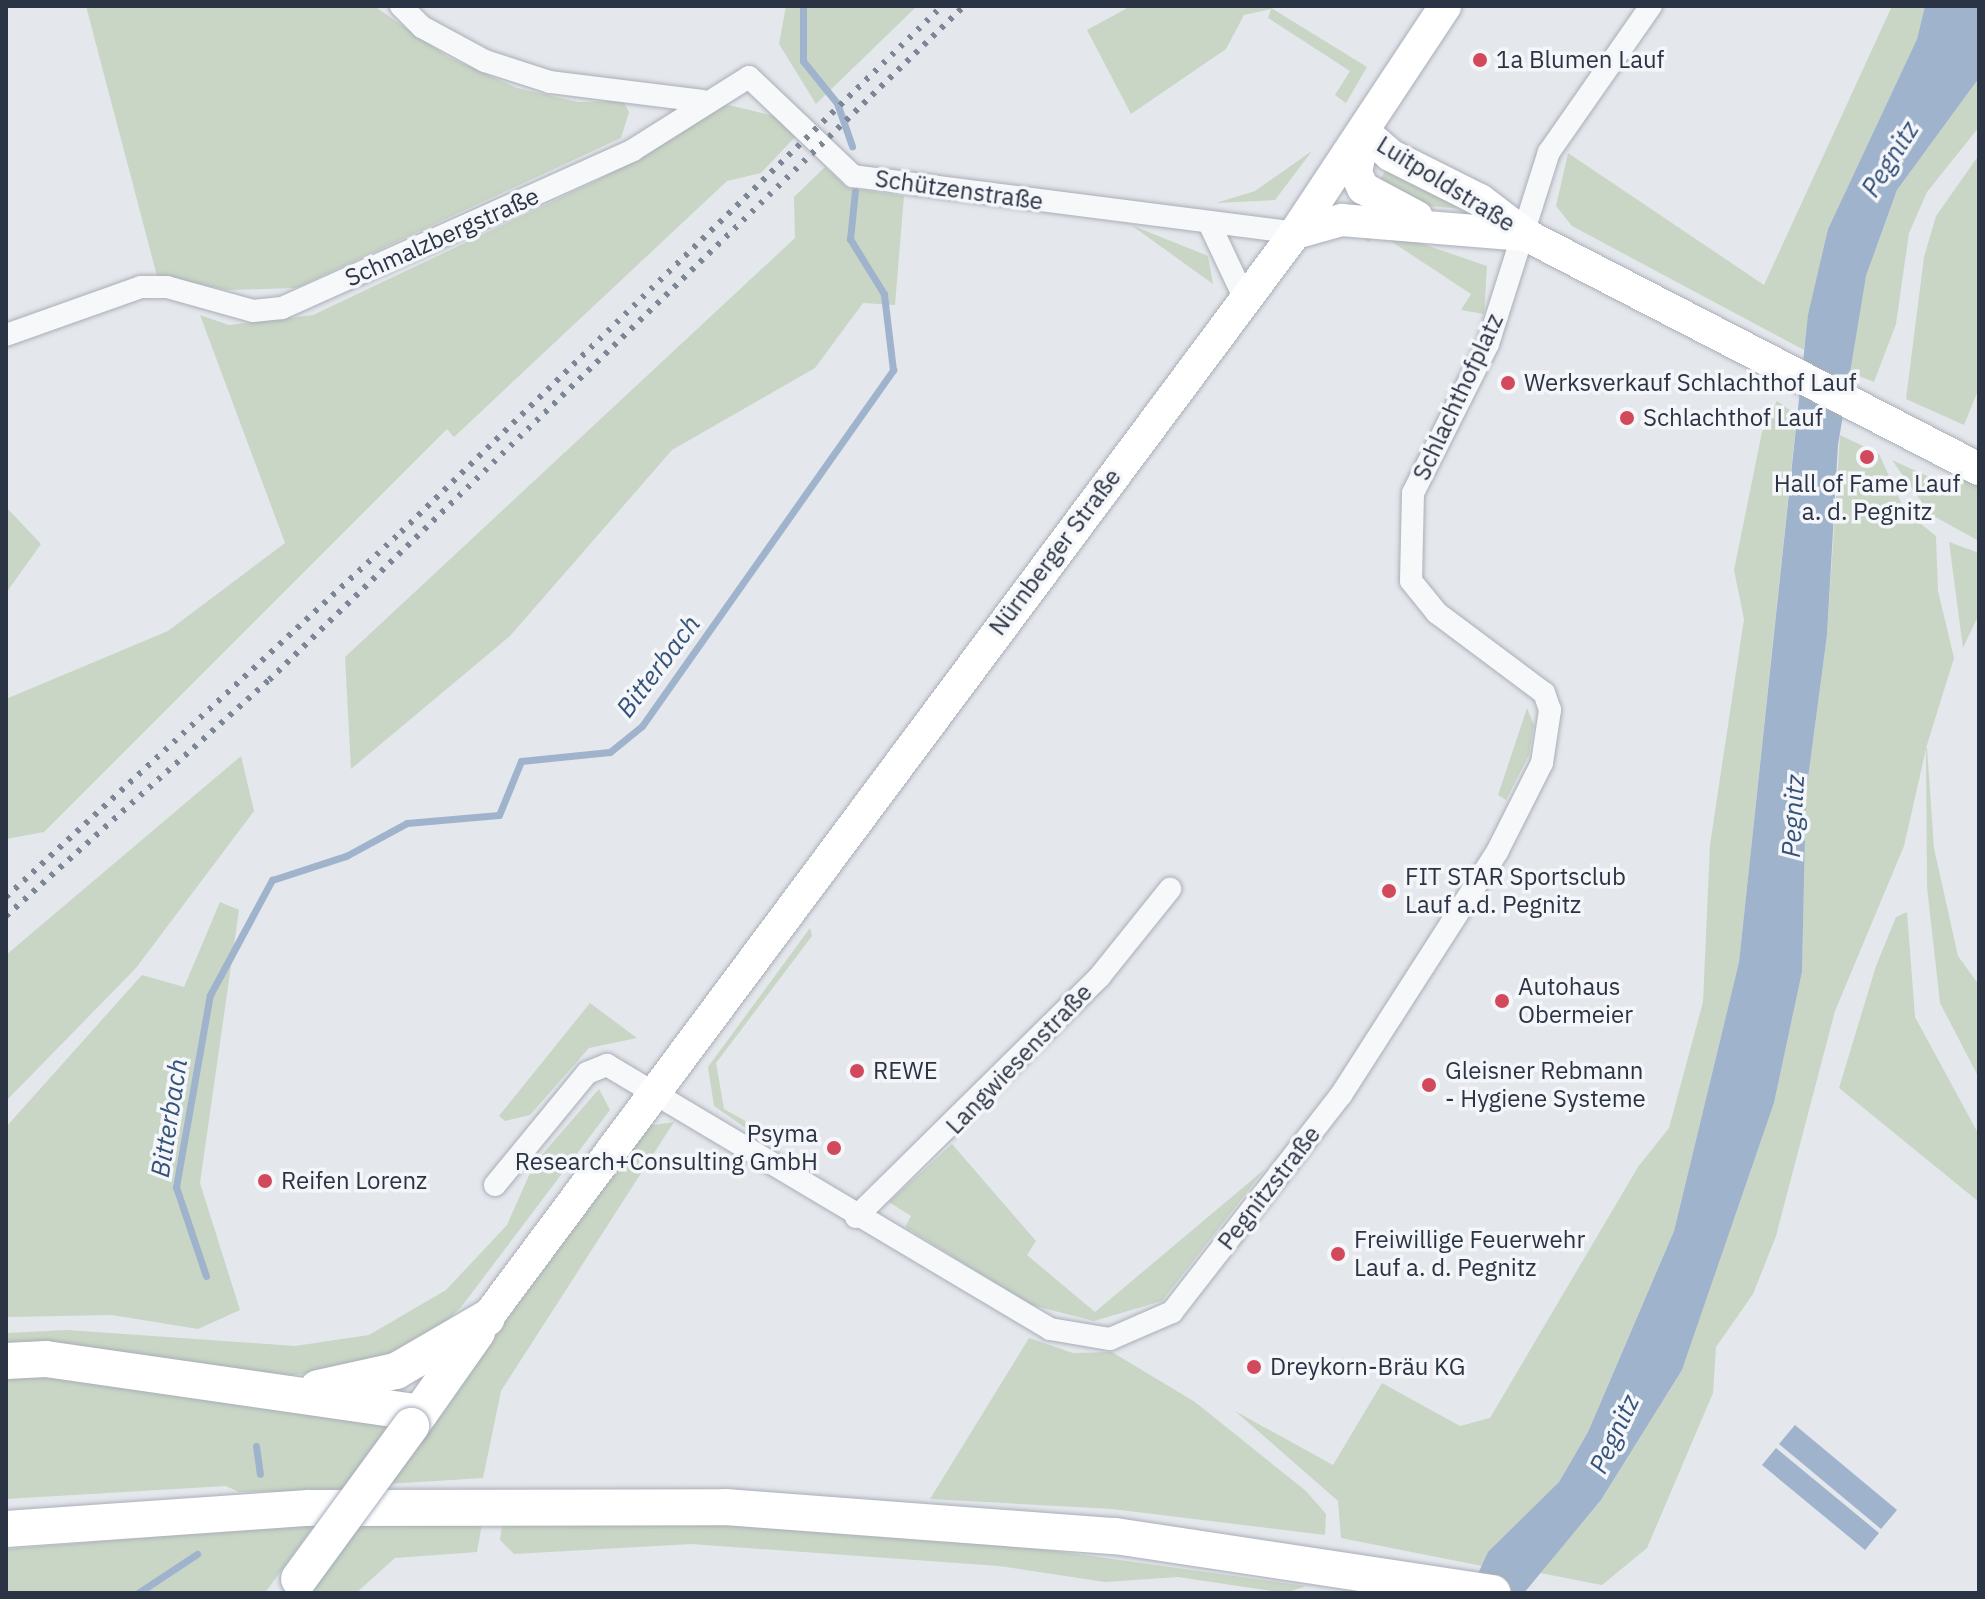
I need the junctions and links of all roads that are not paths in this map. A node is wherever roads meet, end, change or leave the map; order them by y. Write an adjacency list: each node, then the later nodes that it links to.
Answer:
1 (401, 6): 4 (street)
2 (1445, 6): 5 (main road, Nürnberger Straße)
3 (1651, 6): 9 (street, Schlachthofplatz)
4 (702, 101): 6 (street, Schützenstraße); 11 (street, Schmalzbergstraße)
5 (1364, 132): 7 (main road, Luitpoldstraße); 8 (main road, Nürnberger Straße); 9 (main road, Luitpoldstraße)
6 (1209, 223): 8 (street, Schützenstraße); 10 (street)
7 (1436, 226): 8 (main road, Luitpoldstraße); 9 (main road, Luitpoldstraße)
8 (1295, 233): 10 (main road, Nürnberger Straße)
9 (1526, 235): 12 (main road, Luitpoldstraße); 13 (street, Schlachthofplatz)
10 (1244, 297): 15 (main road, Nürnberger Straße)
11 (6, 335)
12 (1971, 461)
13 (1411, 581): 17 (street, Pegnitzstraße)
14 (1170, 889): 17 (street, Langwiesenstraße)
15 (653, 1090): 16 (street); 17 (street, Pegnitzstraße); 18 (main road, Nürnberger Straße)
16 (495, 1185)
17 (856, 1217)
18 (487, 1318): 20 (main road); 21 (main road)
19 (6, 1361): 20 (main road)
20 (274, 1391): 21 (main road)
21 (415, 1420): 25 (main road, bridge)
22 (6, 1511): 23 (main road)
23 (63, 1524): 24 (main road); 26 (main road)
24 (6, 1529)
25 (293, 1586)
26 (1493, 1593)

